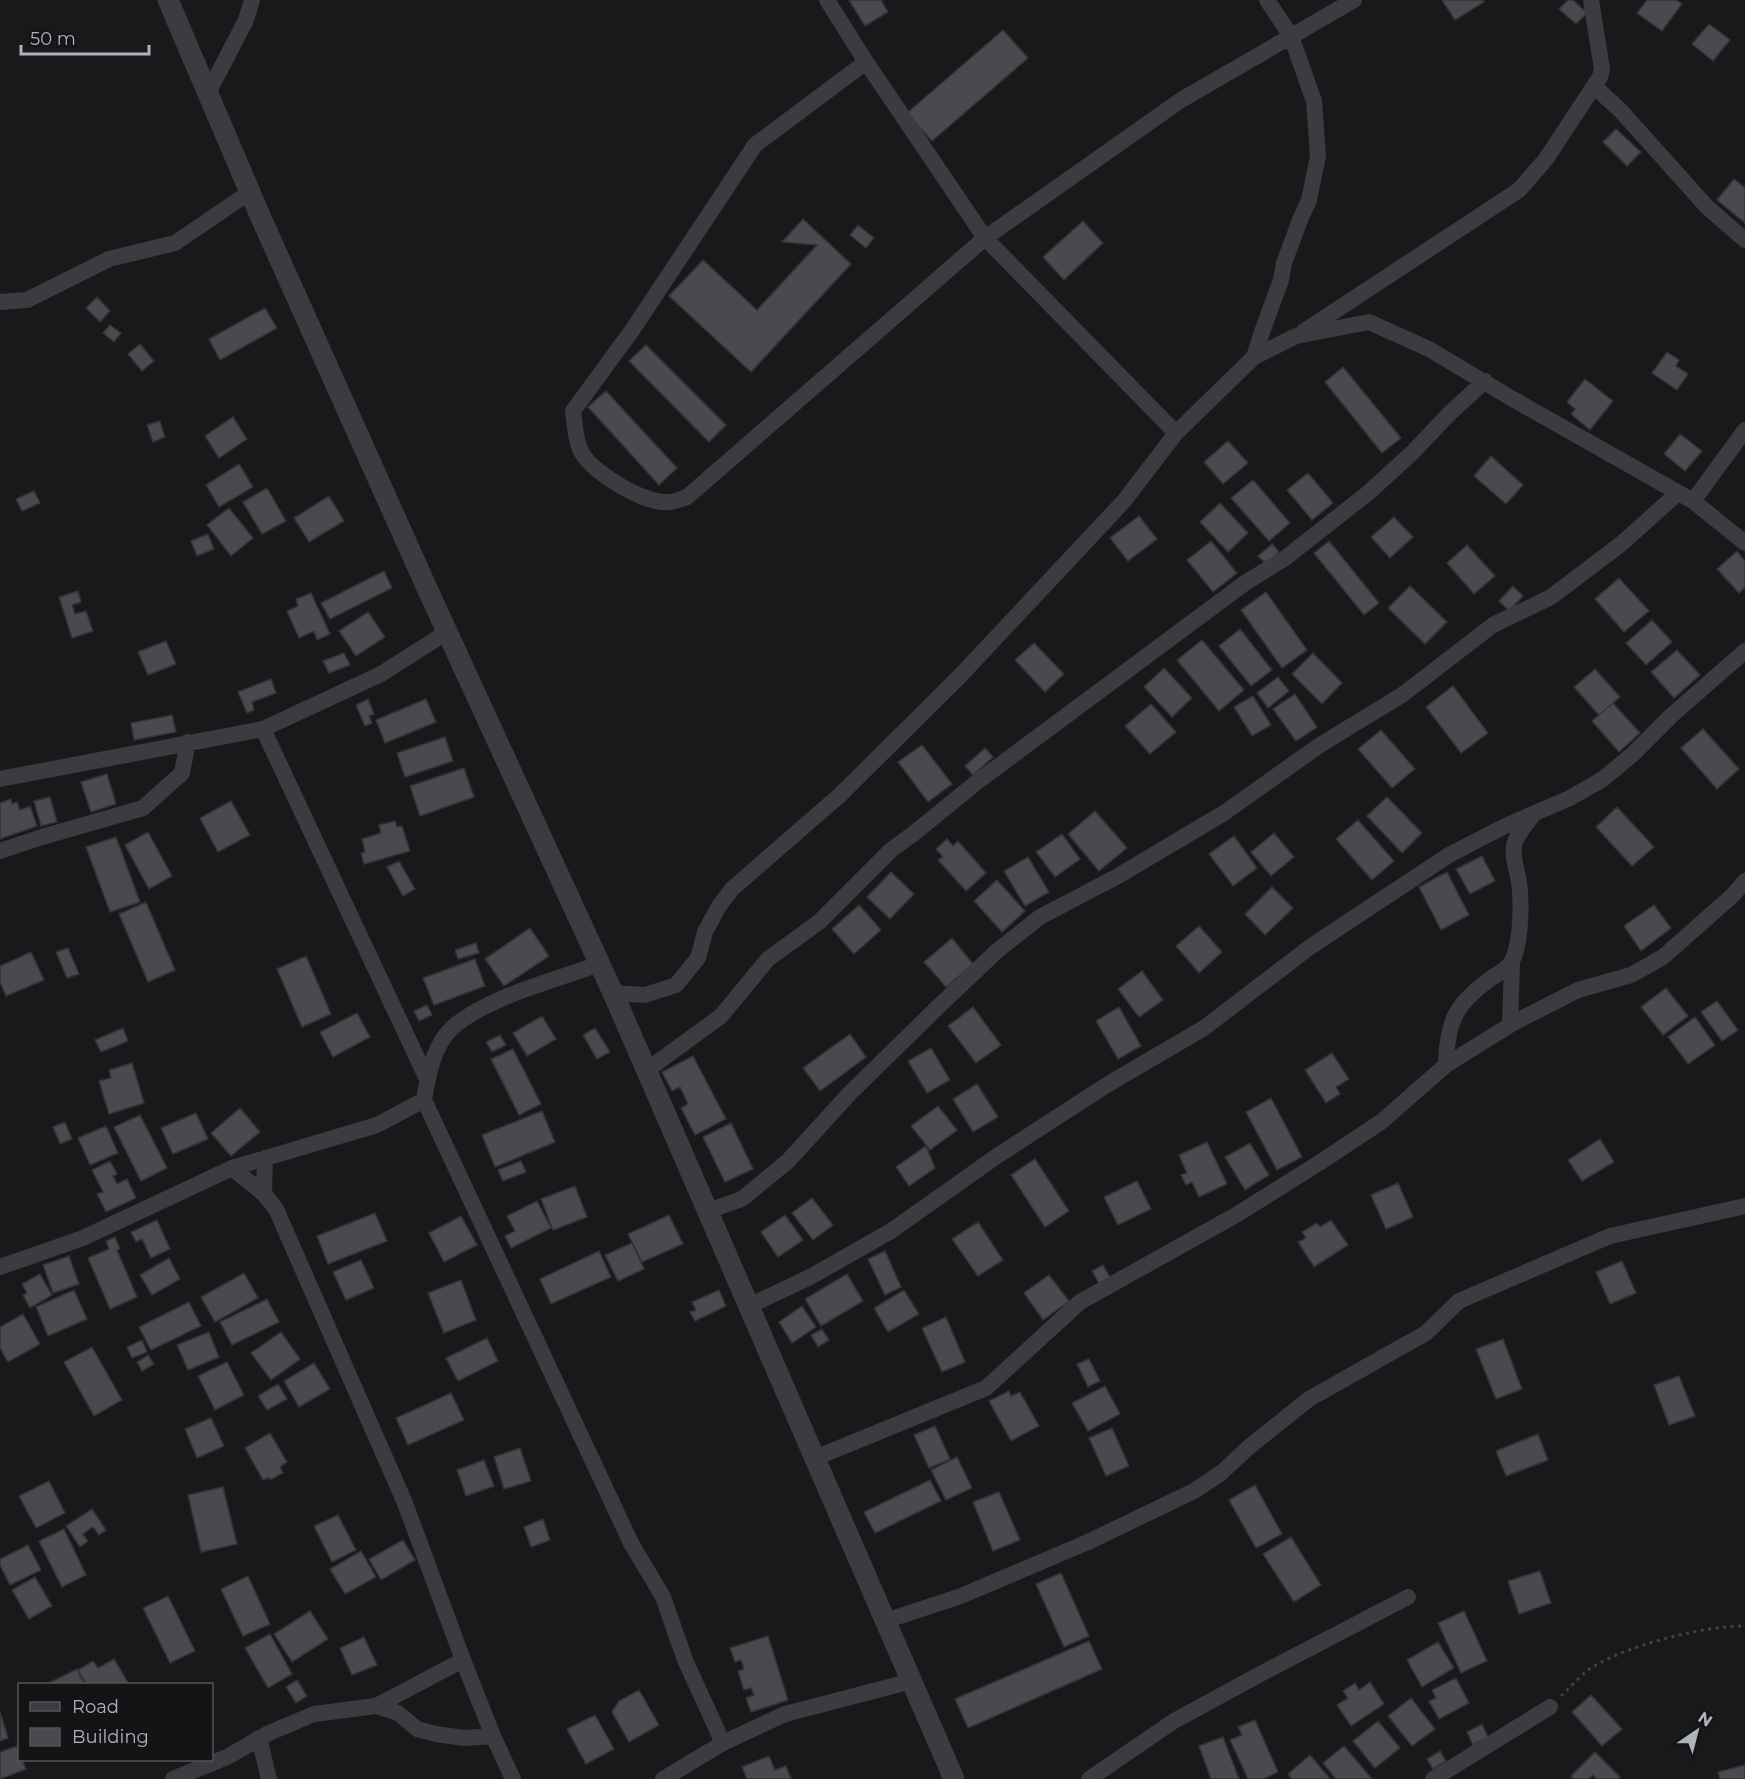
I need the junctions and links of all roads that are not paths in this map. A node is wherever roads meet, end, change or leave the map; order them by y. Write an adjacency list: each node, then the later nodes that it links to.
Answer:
1 (168, 0): 10 (street)
2 (252, 0): 10 (street)
3 (827, 0): 8 (street)
4 (1267, 0): 7 (street)
5 (1354, 0): 7 (street)
6 (1591, 0): 9 (street)
7 (1291, 36): 12 (street); 18 (street)
8 (866, 62): 12 (street); 12 (street)
9 (1595, 87): 13 (street); 15 (street)
10 (208, 93): 11 (street)
11 (250, 192): 14 (street); 24 (street)
12 (985, 238): 21 (street)
13 (1745, 240)
14 (3, 298)
15 (1355, 299): 16 (street); 17 (street)
16 (1369, 322): 17 (street); 19 (street)
17 (1296, 336): 18 (street)
18 (1254, 357): 21 (street)
19 (1485, 381): 22 (street); 37 (street)
20 (1745, 429): 22 (street)
21 (1176, 433): 34 (street)
22 (1685, 497): 23 (street); 44 (street)
23 (1745, 543)
24 (447, 632): 26 (street); 33 (street)
25 (1745, 651): 29 (street)
26 (263, 729): 27 (street); 38 (street)
27 (188, 742): 28 (street); 30 (street)
28 (0, 779)
29 (1533, 814): 32 (street); 46 (street)
30 (0, 851)
31 (1745, 881): 35 (street)
32 (1512, 963): 35 (street); 36 (street)
33 (600, 964): 34 (street); 38 (street)
34 (613, 993): 37 (street)
35 (1510, 1025): 36 (street)
36 (1446, 1065): 47 (street)
37 (647, 1070): 44 (street)
38 (427, 1079): 39 (street)
39 (424, 1100): 40 (street); 56 (street)
40 (265, 1158): 41 (street); 42 (street)
41 (232, 1168): 42 (street); 45 (street)
42 (264, 1194): 50 (street)
43 (1745, 1206): 49 (street)
44 (708, 1211): 46 (street)
45 (0, 1267)
46 (749, 1306): 47 (street)
47 (815, 1458): 49 (street)
48 (1408, 1597): 62 (street)
49 (885, 1621): 51 (street)
50 (463, 1660): 52 (street); 54 (street)
51 (912, 1681): 56 (street); 61 (street)
52 (376, 1706): 54 (street); 55 (street)
53 (1550, 1707): 63 (street)
54 (493, 1736): 59 (street)
55 (259, 1738): 57 (street); 58 (street)
56 (723, 1743): 60 (street)
57 (173, 1779)
58 (269, 1779)
59 (513, 1779)
60 (663, 1779)
61 (954, 1779)
62 (1089, 1779)
63 (1432, 1779)

